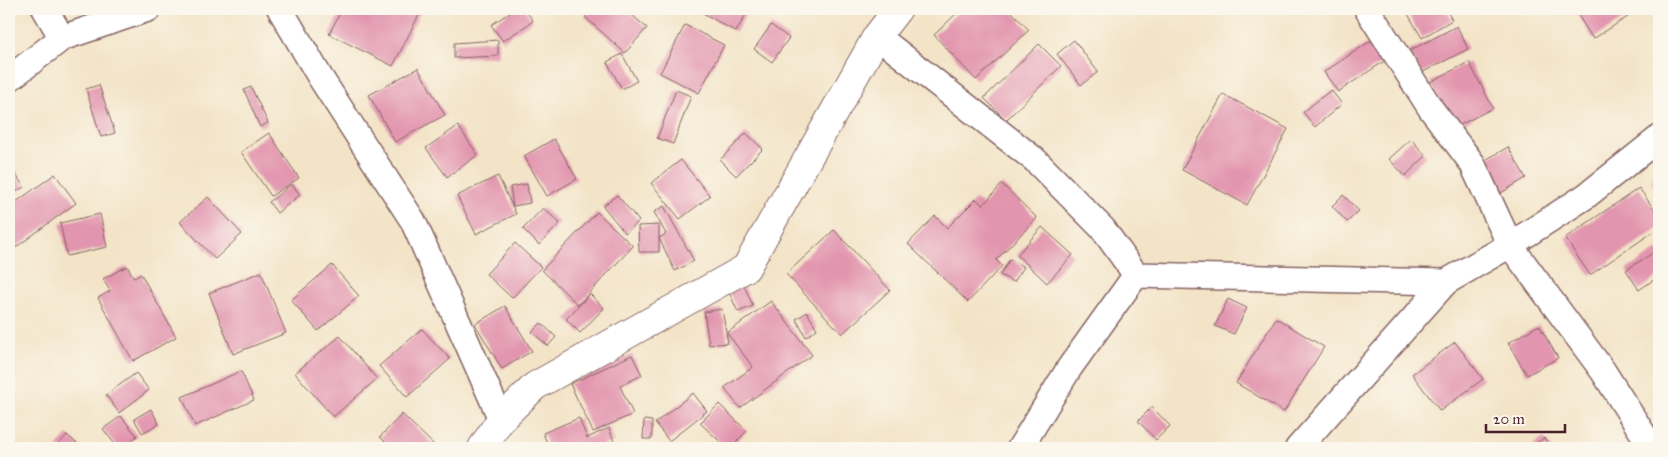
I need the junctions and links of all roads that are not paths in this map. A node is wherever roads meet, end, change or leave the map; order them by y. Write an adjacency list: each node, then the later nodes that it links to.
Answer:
1 (45, 9): 7 (street)
2 (148, 9): 7 (street)
3 (280, 9): 13 (street)
4 (898, 9): 6 (main road)
5 (1367, 9): 10 (street)
6 (877, 36): 11 (street); 13 (main road)
7 (62, 38): 8 (street)
8 (9, 79)
9 (1659, 138): 10 (street)
10 (1510, 245): 12 (street); 17 (street)
11 (1136, 275): 12 (street); 15 (street)
12 (1446, 282): 16 (street)
13 (501, 419): 14 (main road)
14 (482, 448)
15 (1020, 448)
16 (1298, 448)
17 (1652, 448)

